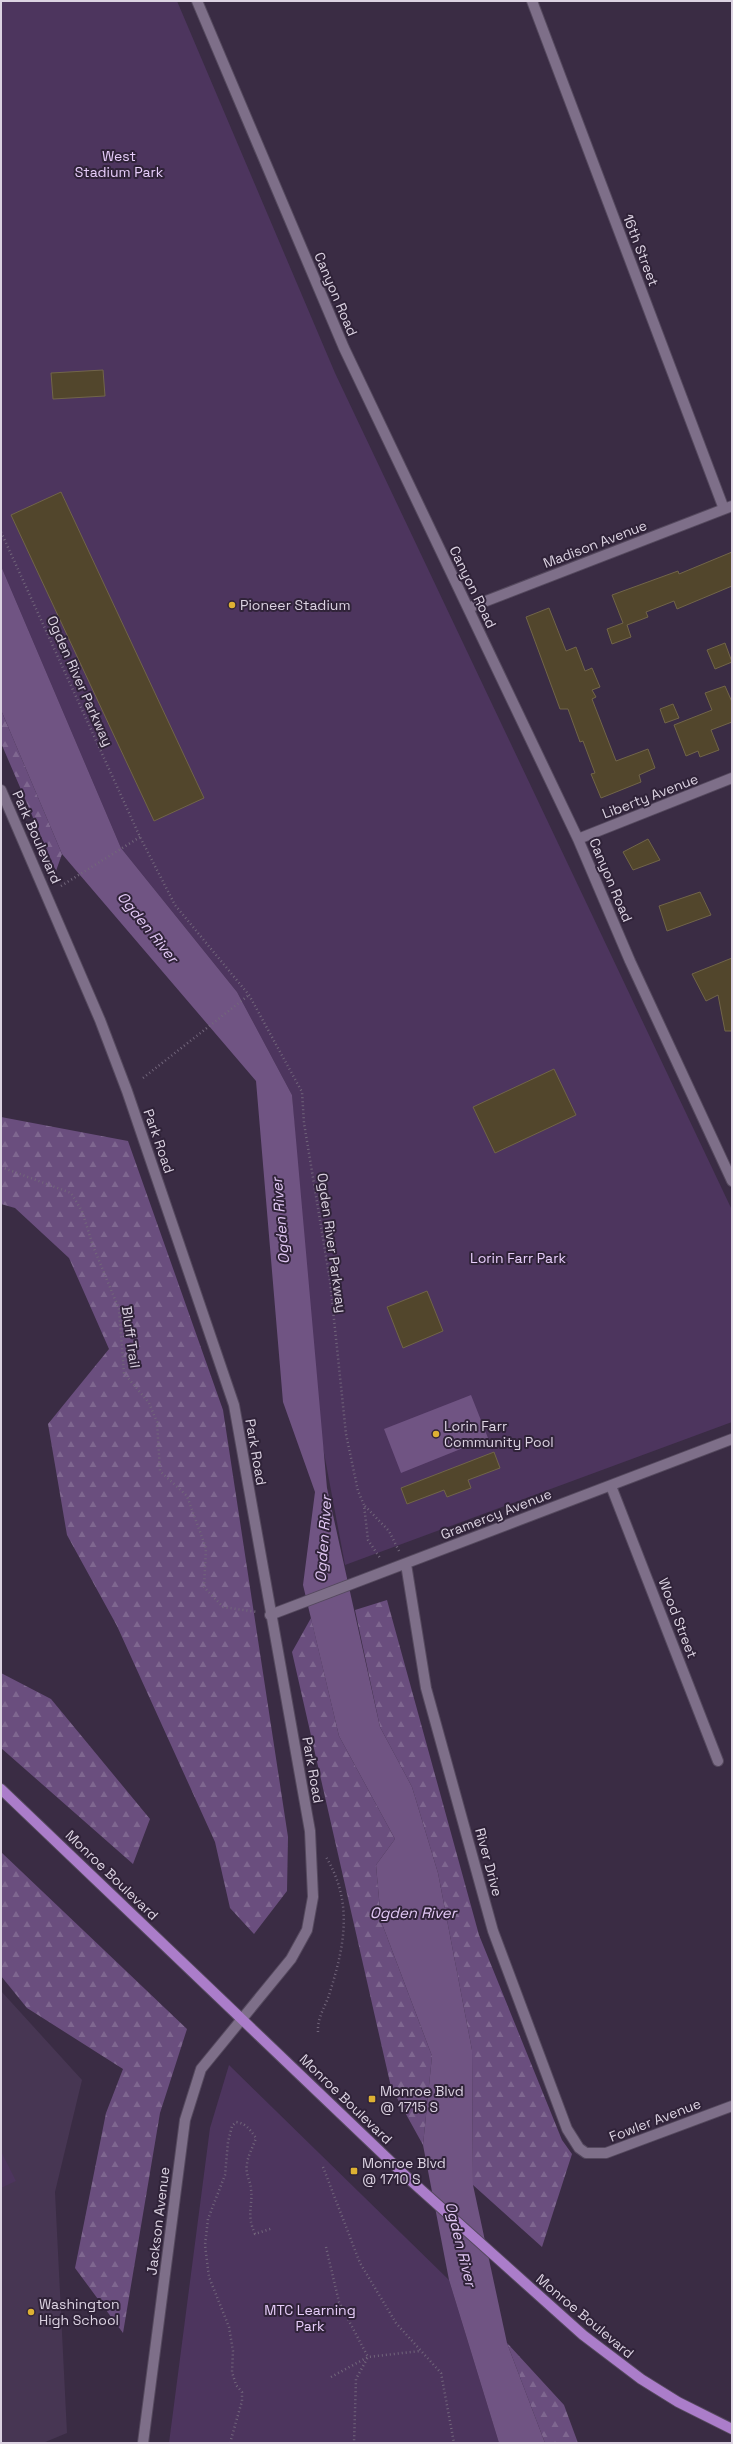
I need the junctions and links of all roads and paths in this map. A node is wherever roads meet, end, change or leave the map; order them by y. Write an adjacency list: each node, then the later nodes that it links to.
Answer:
1 (197, 1): 5 (street, Canyon Road)
2 (532, 1): 3 (street, 16th Street)
3 (728, 508): 5 (street, Madison Avenue)
4 (1, 532): 8 (path, Ogden River Parkway)
5 (468, 608): 9 (street, Canyon Road)
6 (732, 778): 9 (street, Liberty Avenue)
7 (1, 790): 11 (street, Park Boulevard)
8 (140, 837): 10 (path); 12 (path, Ogden River Parkway)
9 (578, 839): 15 (street, Canyon Road)
10 (61, 886)
11 (47, 895): 21 (street, Park Road)
12 (249, 995): 13 (path); 18 (path, Ogden River Parkway)
13 (143, 1078)
14 (1, 1166): 21 (path, Bluff Trail)
15 (732, 1181)
16 (732, 1439): 17 (street, Gramercy Avenue)
17 (611, 1486): 20 (street, Gramercy Avenue); 22 (street, Wood Street)
18 (364, 1505): 19 (path, Ogden River Parkway); 20 (path, Ogden River Parkway)
19 (376, 1551)
20 (406, 1564): 21 (street, Gramercy Avenue); 28 (street, River Drive)
21 (270, 1615): 24 (street, Park Road)
22 (718, 1761)
23 (1, 1789): 25 (main road, Monroe Boulevard)
24 (310, 1831): 25 (street, Park Road); 26 (path)
25 (241, 2018): 35 (main road, Monroe Boulevard); 36 (street, Jackson Avenue)
26 (318, 2032)
27 (732, 2106): 28 (street, Fowler Avenue)
28 (586, 2153)
29 (323, 2167): 32 (path)
30 (273, 2228): 37 (path)
31 (326, 2247): 33 (path)
32 (421, 2351): 33 (path); 39 (path)
33 (368, 2357): 34 (path); 38 (path)
34 (331, 2377)
35 (732, 2429)
36 (143, 2443)
37 (230, 2443)
38 (354, 2443)
39 (454, 2443)

